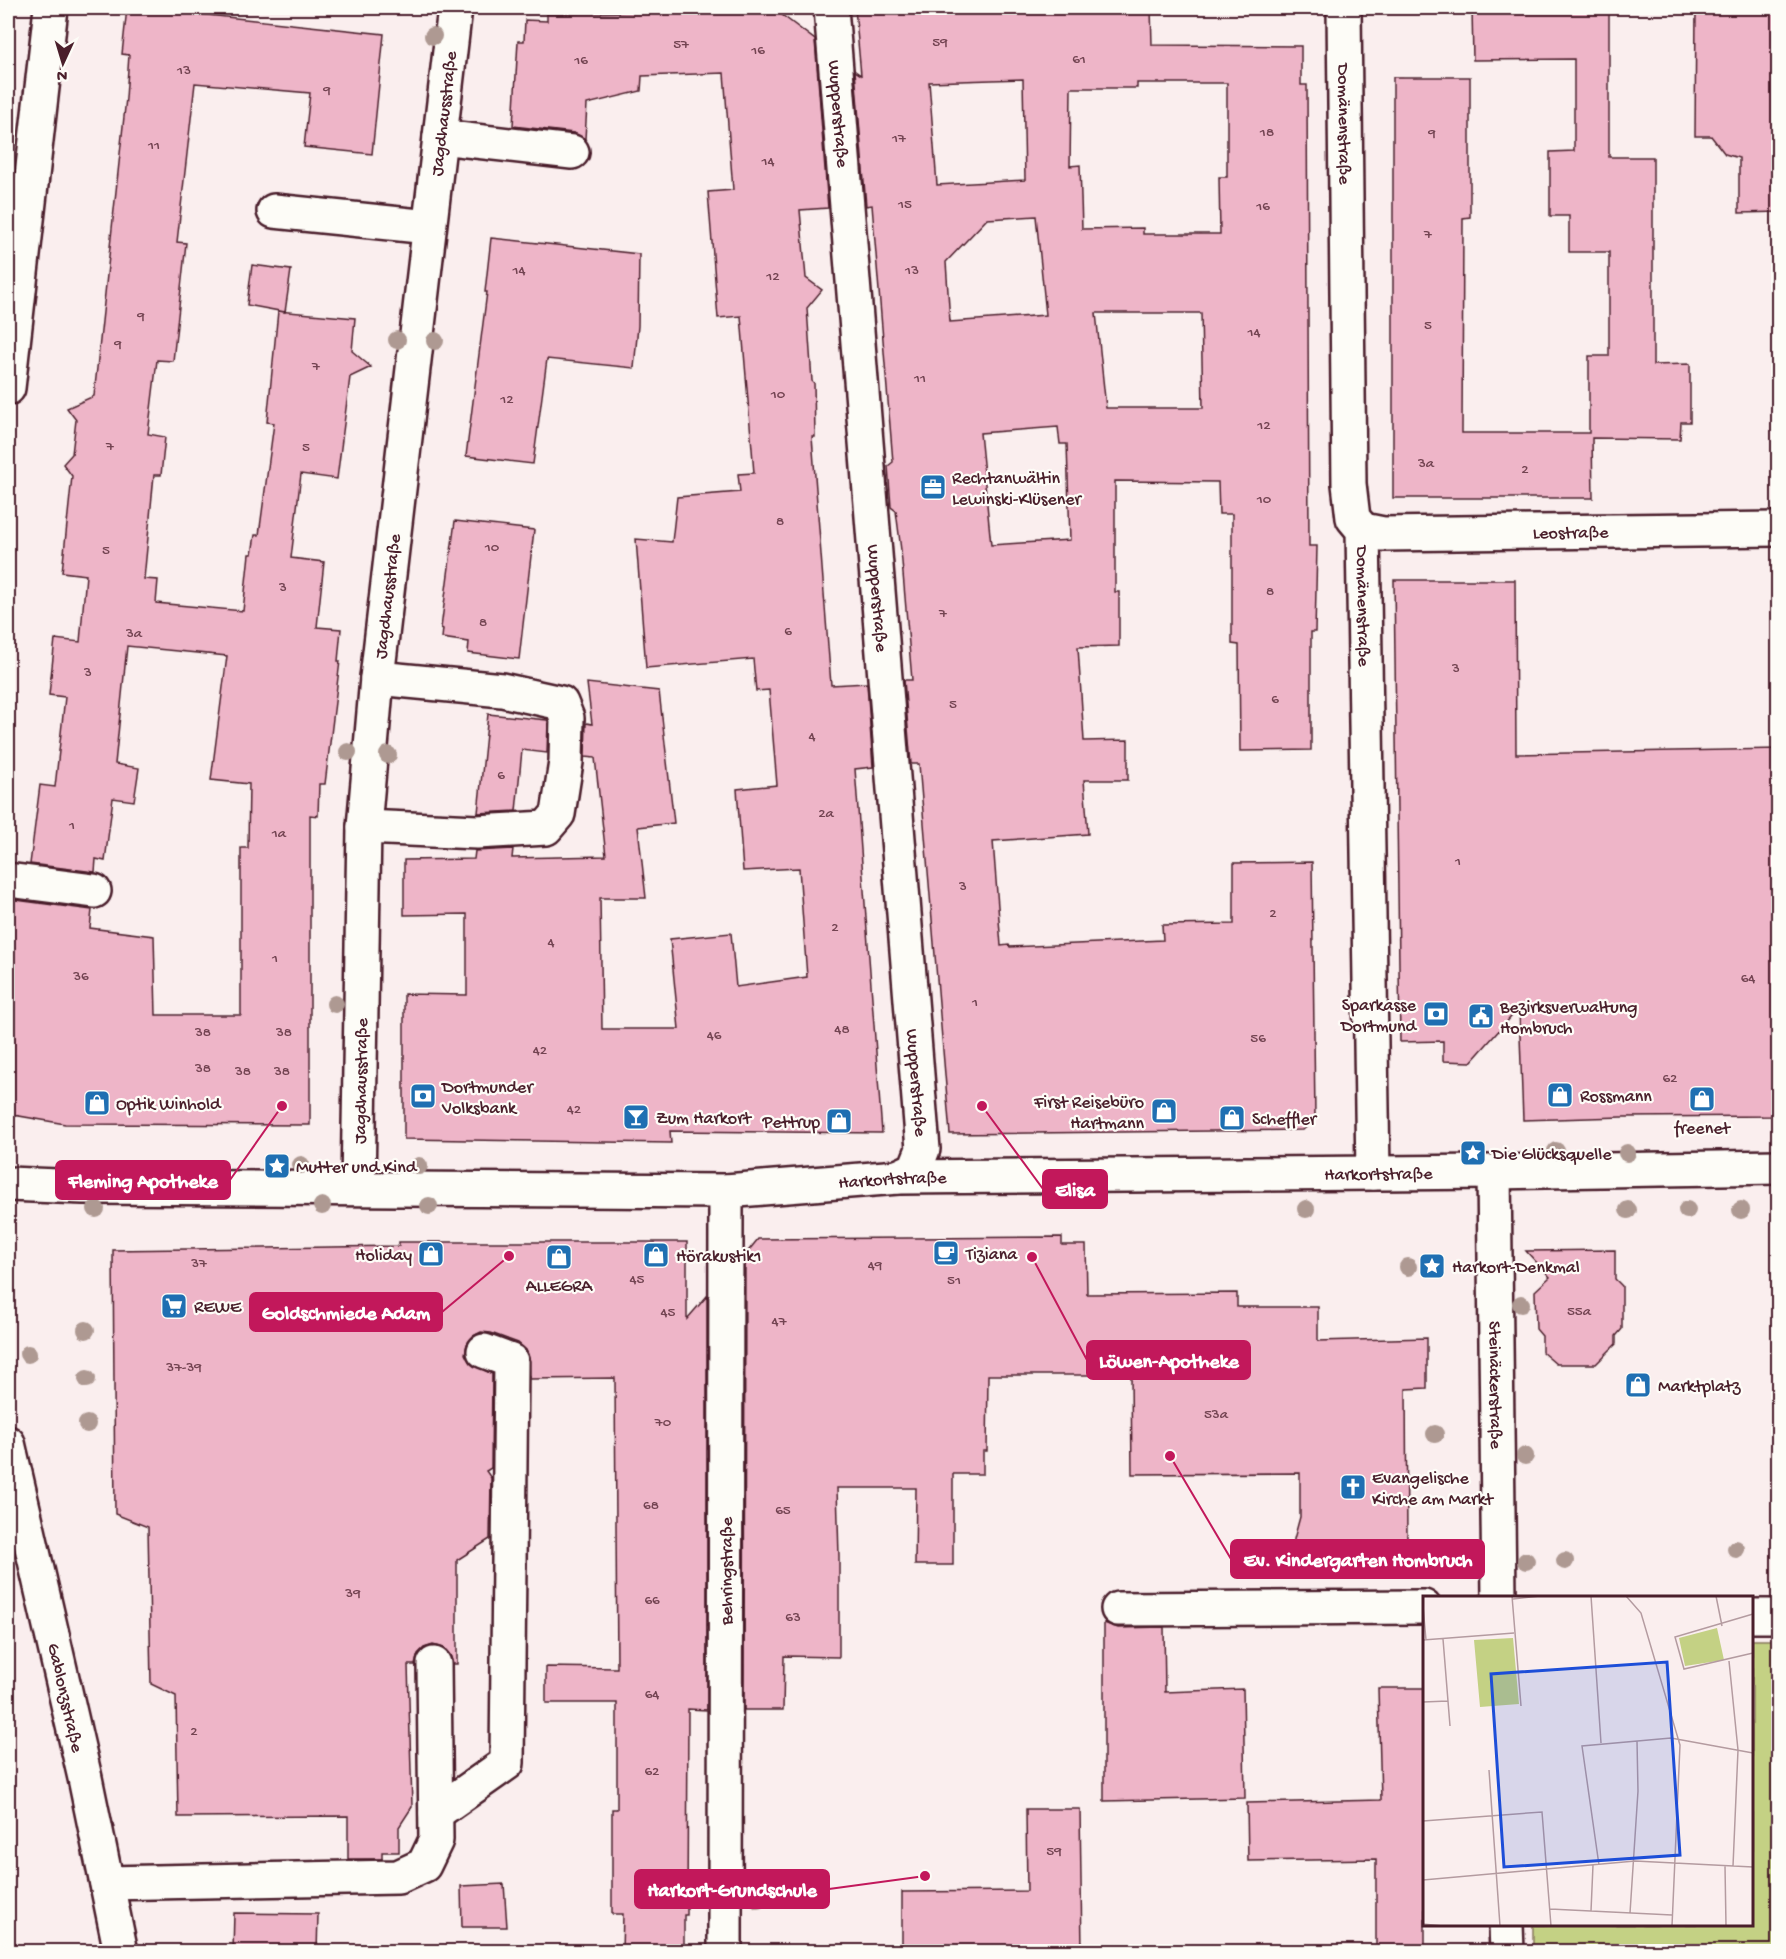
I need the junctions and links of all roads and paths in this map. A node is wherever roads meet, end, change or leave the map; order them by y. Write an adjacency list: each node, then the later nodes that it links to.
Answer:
1 (51, 8): 9 (street)
2 (455, 8): 5 (street, Jagdhausstraße)
3 (831, 8): 19 (street, Wupperstraße)
4 (1344, 8): 11 (street, Domänenstraße)
5 (440, 137): 6 (street); 8 (street, Jagdhausstraße)
6 (572, 152)
7 (274, 211): 8 (street)
8 (429, 227): 12 (street, Jagdhausstraße)
9 (8, 388)
10 (1779, 529): 11 (street, Leostraße)
11 (1363, 530): 18 (street, Domänenstraße)
12 (377, 678): 13 (street, Jagdhausstraße); 13 (street)
13 (364, 827): 21 (street, Jagdhausstraße)
14 (8, 880): 15 (street)
15 (94, 891)
16 (1779, 1167): 17 (street, Harkortstraße)
17 (1494, 1172): 18 (street, Harkortstraße); 26 (street, Steinäckerstraße)
18 (1373, 1173): 19 (street, Harkortstraße)
19 (898, 1177): 22 (street, Harkortstraße)
20 (8, 1184): 21 (street, Harkortstraße)
21 (358, 1187): 22 (street, Harkortstraße)
22 (726, 1191): 36 (street, Behringstraße)
23 (484, 1351): 32 (street)
24 (8, 1443): 25 (street, Gablonzstraße)
25 (20, 1554): 33 (street, Gablonzstraße)
26 (1499, 1596)
27 (1423, 1607): 28 (street)
28 (1118, 1609)
29 (1753, 1616): 30 (street)
30 (1779, 1616)
31 (434, 1664): 32 (street)
32 (436, 1813): 33 (street)
33 (107, 1883): 35 (street, Gablonzstraße)
34 (1506, 1926): 37 (street)
35 (121, 1952)
36 (725, 1952)
37 (1507, 1952)

